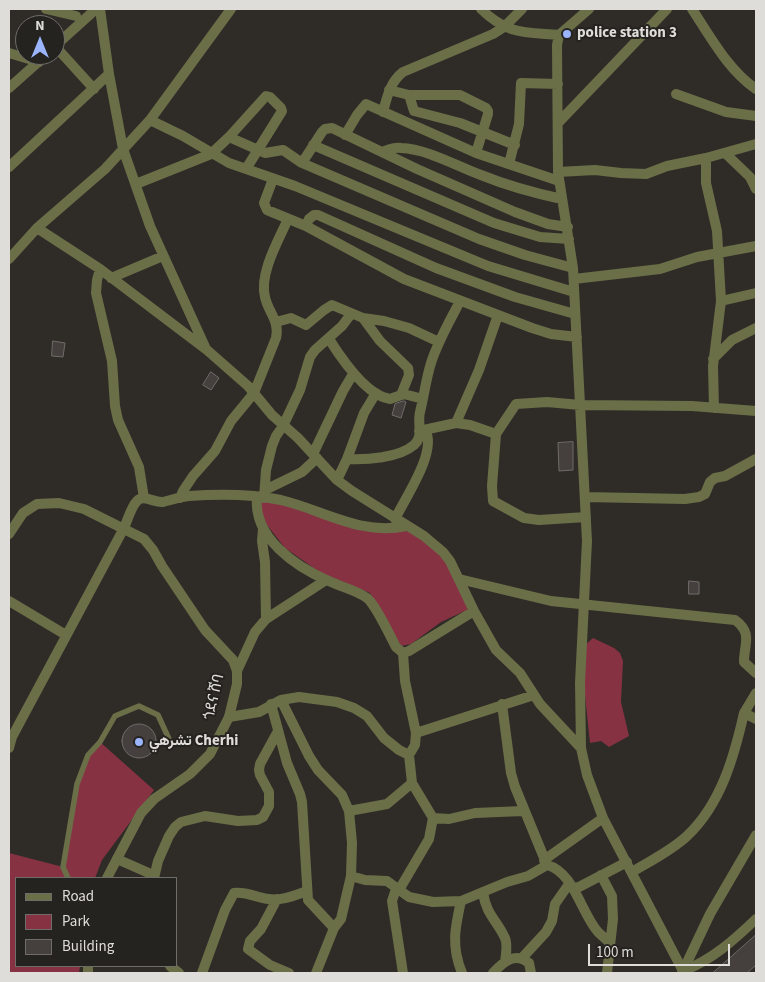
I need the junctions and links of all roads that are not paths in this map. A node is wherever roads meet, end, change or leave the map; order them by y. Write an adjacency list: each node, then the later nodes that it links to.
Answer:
1 (46, 9): 10 (street)
2 (96, 9): 12 (street)
3 (100, 9): 17 (street)
4 (231, 9): 27 (street)
5 (481, 9): 11 (street)
6 (522, 9): 11 (street)
7 (589, 9): 13 (street)
8 (667, 9): 28 (street)
9 (692, 9): 21 (street)
10 (77, 12): 12 (street)
11 (504, 27): 13 (street); 22 (street)
12 (71, 30): 14 (street)
13 (559, 35): 18 (street)
14 (65, 36)
15 (65, 57): 20 (street)
16 (35, 65): 19 (street)
17 (109, 74): 20 (street); 36 (street)
18 (558, 84): 28 (street); 35 (street)
19 (9, 88)
20 (94, 88): 47 (street)
21 (756, 89)
22 (389, 90): 24 (street); 25 (street)
23 (676, 94): 26 (street)
24 (409, 95): 29 (street); 29 (street)
25 (382, 112): 30 (street); 32 (street)
26 (756, 116)
27 (150, 120): 36 (street); 41 (street)
28 (559, 122): 49 (street)
29 (482, 131): 35 (street); 39 (street)
30 (346, 135): 34 (street); 38 (street)
31 (229, 138): 37 (street); 37 (street); 41 (street)
32 (440, 138): 39 (street); 42 (street)
33 (756, 144): 40 (street)
34 (313, 145): 45 (street); 51 (street)
35 (514, 145): 46 (street)
36 (123, 149): 52 (street); 58 (street)
37 (257, 150): 45 (street); 48 (street)
38 (382, 152): 42 (street); 44 (street)
39 (476, 153): 46 (street)
40 (725, 153): 43 (street); 53 (street)
41 (211, 154): 48 (street); 52 (street)
42 (432, 155): 54 (street)
43 (706, 158): 49 (street); 61 (street)
44 (402, 162): 51 (street); 57 (street)
45 (302, 163): 65 (street)
46 (509, 164): 49 (street)
47 (9, 167)
48 (246, 168): 50 (street)
49 (558, 176): 54 (street)
50 (273, 179): 55 (street); 67 (street)
51 (393, 179): 59 (street)
52 (136, 184): 62 (street)
53 (756, 189)
54 (562, 200): 57 (street)
55 (288, 220): 56 (street); 75 (street)
56 (306, 226): 69 (street); 72 (street)
57 (568, 227): 59 (street)
58 (37, 228): 63 (street); 64 (street)
59 (569, 239): 65 (street)
60 (755, 249): 61 (street)
61 (718, 253): 65 (street); 70 (street)
62 (163, 256): 66 (street); 80 (street)
63 (9, 258)
64 (100, 269): 66 (street); 100 (street)
65 (574, 274): 67 (street)
66 (111, 278): 80 (street)
67 (574, 292): 72 (street)
68 (756, 293): 70 (street)
69 (460, 301): 73 (street); 79 (street)
70 (721, 301): 81 (street)
71 (351, 314): 74 (street); 75 (street); 78 (street)
72 (575, 314): 77 (street)
73 (498, 315): 77 (street); 90 (street)
74 (363, 318): 79 (street); 85 (street)
75 (276, 322): 83 (street)
76 (756, 328): 81 (street)
77 (576, 338): 87 (street)
78 (329, 339): 82 (street); 91 (street)
79 (439, 342): 86 (street)
80 (207, 350): 83 (street)
81 (713, 359): 88 (street)
82 (353, 374): 84 (street); 94 (street)
83 (254, 392): 91 (street); 101 (street)
84 (376, 394): 85 (street); 95 (street)
85 (401, 395): 86 (street)
86 (423, 400): 92 (street)
87 (580, 405): 88 (street); 93 (street); 99 (street)
88 (714, 408): 89 (street)
89 (756, 411)
90 (456, 423): 92 (street); 93 (street)
91 (284, 426): 94 (street); 98 (street)
92 (422, 430): 95 (street); 103 (street)
93 (496, 434): 102 (street)
94 (315, 456): 97 (street); 98 (street)
95 (347, 459): 97 (street)
96 (756, 459): 99 (street)
97 (337, 480): 103 (street)
98 (262, 495): 101 (street); 104 (street); 106 (street)
99 (585, 497): 102 (street)
100 (144, 498): 101 (street); 105 (street)
101 (180, 498)
102 (586, 517): 111 (street)
103 (395, 519): 104 (street)
104 (406, 526): 109 (street)
105 (124, 528): 107 (street); 114 (street); 116 (street, ጎደና ሸባ)
106 (263, 529): 108 (street); 113 (street)
107 (9, 534)
108 (326, 580): 113 (street); 115 (street)
109 (459, 580): 111 (street); 112 (street)
110 (9, 601): 114 (street)
111 (584, 606): 117 (street); 131 (street)
112 (474, 611): 115 (street); 119 (street)
113 (266, 619): 116 (street)
114 (66, 635): 128 (street)
115 (403, 653): 127 (street)
116 (237, 671): 124 (street, ጎደና ሸባ)
117 (756, 673)
118 (756, 693): 123 (street)
119 (534, 695): 122 (street); 131 (street)
120 (281, 700): 121 (street); 132 (street); 134 (street)
121 (271, 704): 124 (street); 126 (street)
122 (502, 704): 127 (street); 135 (street)
123 (744, 713): 125 (street); 142 (street)
124 (229, 717): 139 (street, ጎደና ሸባ)
125 (756, 719)
126 (277, 733): 147 (street); 150 (street)
127 (416, 734): 132 (street)
128 (10, 736): 130 (street)
129 (170, 739): 145 (lane)
130 (9, 748)
131 (581, 748): 137 (street)
132 (409, 755): 133 (street)
133 (412, 783): 134 (street); 136 (street)
134 (349, 811): 143 (street)
135 (523, 811): 136 (street); 140 (street)
136 (433, 818): 149 (street)
137 (604, 818): 140 (street); 141 (street)
138 (756, 835): 159 (street)
139 (117, 859): 146 (street, ጎደና ሸባ); 147 (street)
140 (546, 862): 148 (street); 151 (street)
141 (627, 862): 142 (street); 144 (street)
142 (632, 872): 159 (street)
143 (352, 876): 149 (street); 155 (street)
144 (601, 876): 148 (street); 156 (street)
145 (68, 877)
146 (108, 877)
147 (154, 877)
148 (571, 886): 156 (street); 157 (street)
149 (399, 890): 153 (street); 163 (street)
150 (307, 891): 152 (street); 155 (street)
151 (483, 892): 153 (street); 158 (street)
152 (277, 899): 160 (street); 161 (street)
153 (461, 900): 164 (street)
154 (756, 919): 159 (street)
155 (334, 928): 162 (street)
156 (610, 943): 167 (street)
157 (522, 958): 158 (street); 166 (street)
158 (506, 962): 165 (street)
159 (682, 972)
160 (202, 973)
161 (289, 973)
162 (316, 973)
163 (403, 973)
164 (462, 973)
165 (493, 973)
166 (531, 973)
167 (607, 973)

